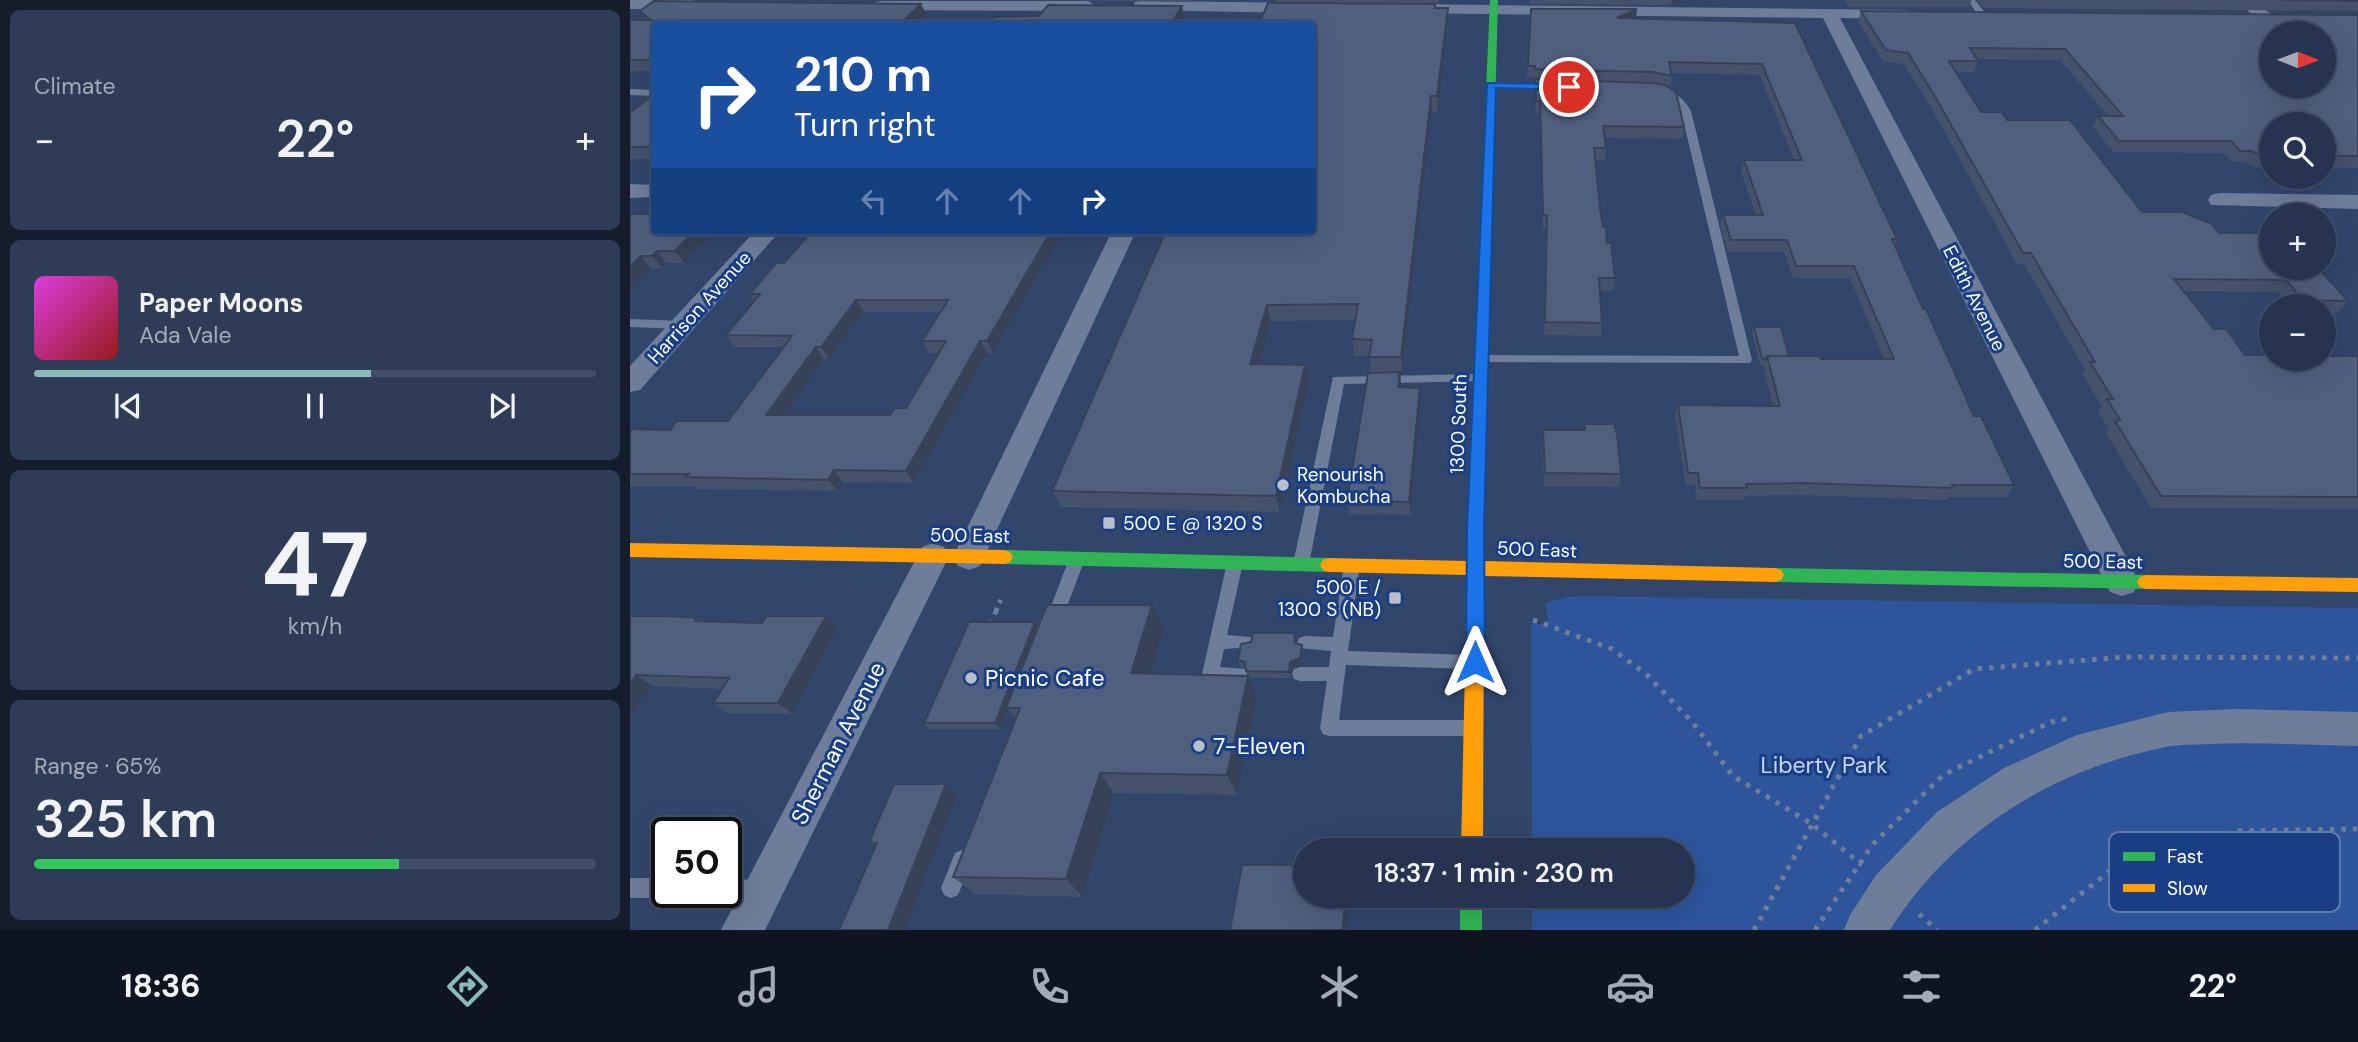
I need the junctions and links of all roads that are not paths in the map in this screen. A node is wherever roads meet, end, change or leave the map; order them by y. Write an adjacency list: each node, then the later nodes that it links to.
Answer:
1 (1971, 0): 15 (lane)
2 (2244, 0): 16 (street)
3 (976, 3): 5 (street); 8 (street); 17 (street)
4 (630, 4): 6 (street)
5 (1233, 4): 10 (street); 18 (street)
6 (713, 5)
7 (1494, 5): 9 (street); 11 (street); 19 (street, 1300 South)
8 (864, 6)
9 (1768, 7): 12 (street)
10 (1321, 8)
11 (1390, 9)
12 (1829, 14): 13 (street); 42 (street, Edith Avenue)
13 (1919, 15)
14 (1957, 15): 15 (street)
15 (1989, 15)
16 (2238, 17)
17 (960, 21)
18 (1224, 21)
19 (1491, 85): 20 (lane); 32 (street, 1300 South)
20 (1569, 87)
21 (1651, 89): 32 (lane)
22 (630, 92): 23 (lane)
23 (651, 93)
24 (630, 191): 25 (street)
25 (651, 191)
26 (2219, 200): 27 (street)
27 (2358, 202)
28 (764, 235): 31 (street, Harrison Avenue)
29 (1122, 235): 36 (street, Sherman Avenue)
30 (630, 323): 31 (lane)
31 (683, 325): 34 (street, Harrison Avenue)
32 (1481, 359): 33 (street, 1300 South)
33 (1480, 378): 39 (lane); 41 (street, 1300 South)
34 (630, 383)
35 (630, 550): 36 (street, 500 East)
36 (951, 556): 37 (street, 500 East); 59 (street, Sherman Avenue)
37 (1077, 559): 38 (street, 500 East); 44 (lane)
38 (1236, 562): 39 (street, 500 East); 45 (lane)
39 (1301, 564): 40 (street, 500 East)
40 (1352, 564): 41 (street, 500 East); 48 (lane)
41 (1475, 568): 42 (street, 500 East); 49 (street, 1300 South)
42 (2122, 582): 43 (street, 500 East)
43 (2358, 585)
44 (1048, 635)
45 (1217, 642): 46 (lane); 50 (lane)
46 (1245, 642)
47 (1305, 643): 48 (lane)
48 (1339, 659): 49 (lane); 51 (lane); 52 (lane)
49 (1475, 662): 52 (street, 1300 South)
50 (1238, 674)
51 (1300, 674)
52 (1474, 728): 55 (street, 1300 South)
53 (2358, 729): 63 (street)
54 (970, 837): 58 (lane)
55 (1472, 838)
56 (630, 888): 57 (lane)
57 (651, 888)
58 (951, 888)
59 (744, 890): 61 (street, Sherman Avenue)
60 (1471, 908): 62 (street)
61 (742, 930)
62 (1471, 930)
63 (1865, 930)

